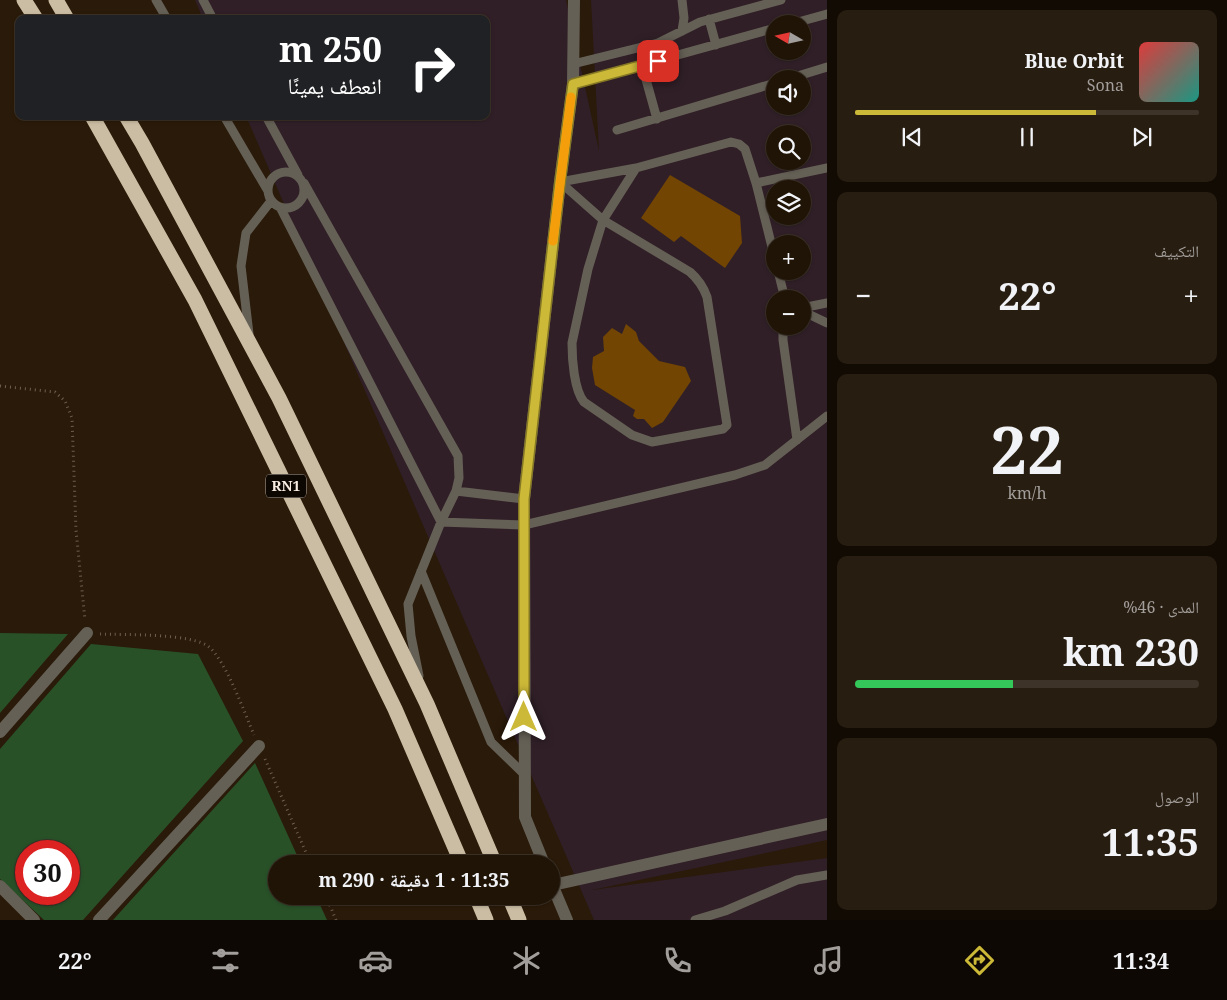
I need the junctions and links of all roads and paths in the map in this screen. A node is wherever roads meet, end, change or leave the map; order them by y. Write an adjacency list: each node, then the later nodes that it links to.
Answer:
1 (24, 0): 9 (highway)
2 (56, 0): 10 (highway)
3 (156, 0): 11 (lane)
4 (203, 0): 12 (lane)
5 (574, 0): 18 (street)
6 (682, 0): 15 (lane)
7 (781, 0): 14 (lane)
8 (827, 14): 13 (lane)
9 (33, 15)
10 (65, 15)
11 (165, 15)
12 (211, 15)
13 (811, 18)
14 (709, 19): 15 (lane); 17 (lane)
15 (682, 31): 18 (lane)
16 (766, 31): 17 (lane)
17 (716, 45): 19 (lane)
18 (573, 64): 22 (street)
19 (642, 65): 22 (lane); 24 (lane)
20 (827, 67): 21 (lane)
21 (811, 72)
22 (573, 84): 33 (street)
23 (766, 86): 24 (lane)
24 (657, 119): 29 (lane)
25 (94, 120): 62 (highway, RN1)
26 (128, 120): 46 (highway, RN1)
27 (226, 120): 36 (lane)
28 (268, 120): 32 (lane)
29 (616, 130)
30 (636, 168): 33 (lane); 35 (lane); 39 (lane)
31 (827, 168): 35 (lane)
32 (298, 175): 34 (lane); 36 (lane)
33 (560, 182): 39 (lane); 51 (street)
34 (304, 183): 38 (lane); 50 (lane)
35 (756, 183): 40 (lane)
36 (268, 191): 37 (lane)
37 (271, 201): 38 (lane); 46 (lane)
38 (280, 207): 52 (lane)
39 (603, 220): 39 (lane)
40 (769, 235)
41 (827, 303): 42 (lane)
42 (811, 307)
43 (811, 315): 44 (lane)
44 (827, 323)
45 (783, 335): 49 (lane)
46 (251, 347): 56 (highway, RN1)
47 (0, 386): 55 (path)
48 (827, 416): 49 (lane)
49 (798, 440): 53 (lane)
50 (456, 492): 51 (lane); 52 (lane)
51 (524, 499): 53 (street)
52 (441, 522): 53 (lane); 54 (lane)
53 (524, 525): 59 (street)
54 (421, 571): 56 (lane); 59 (lane)
55 (87, 633): 57 (street); 58 (path)
56 (422, 694): 63 (highway, RN1)
57 (0, 732)
58 (259, 746): 61 (path); 73 (street)
59 (524, 774): 64 (street)
60 (827, 824): 66 (street)
61 (307, 855)
62 (458, 855)
63 (491, 855)
64 (540, 855)
65 (827, 875): 78 (lane)
66 (560, 881)
67 (1, 890): 72 (street)
68 (560, 902): 77 (street)
69 (330, 905): 74 (path)
70 (480, 905): 75 (highway)
71 (513, 905): 76 (highway)
72 (34, 920)
73 (99, 920)
74 (336, 920)
75 (486, 920)
76 (519, 920)
77 (568, 920)
78 (695, 920)

